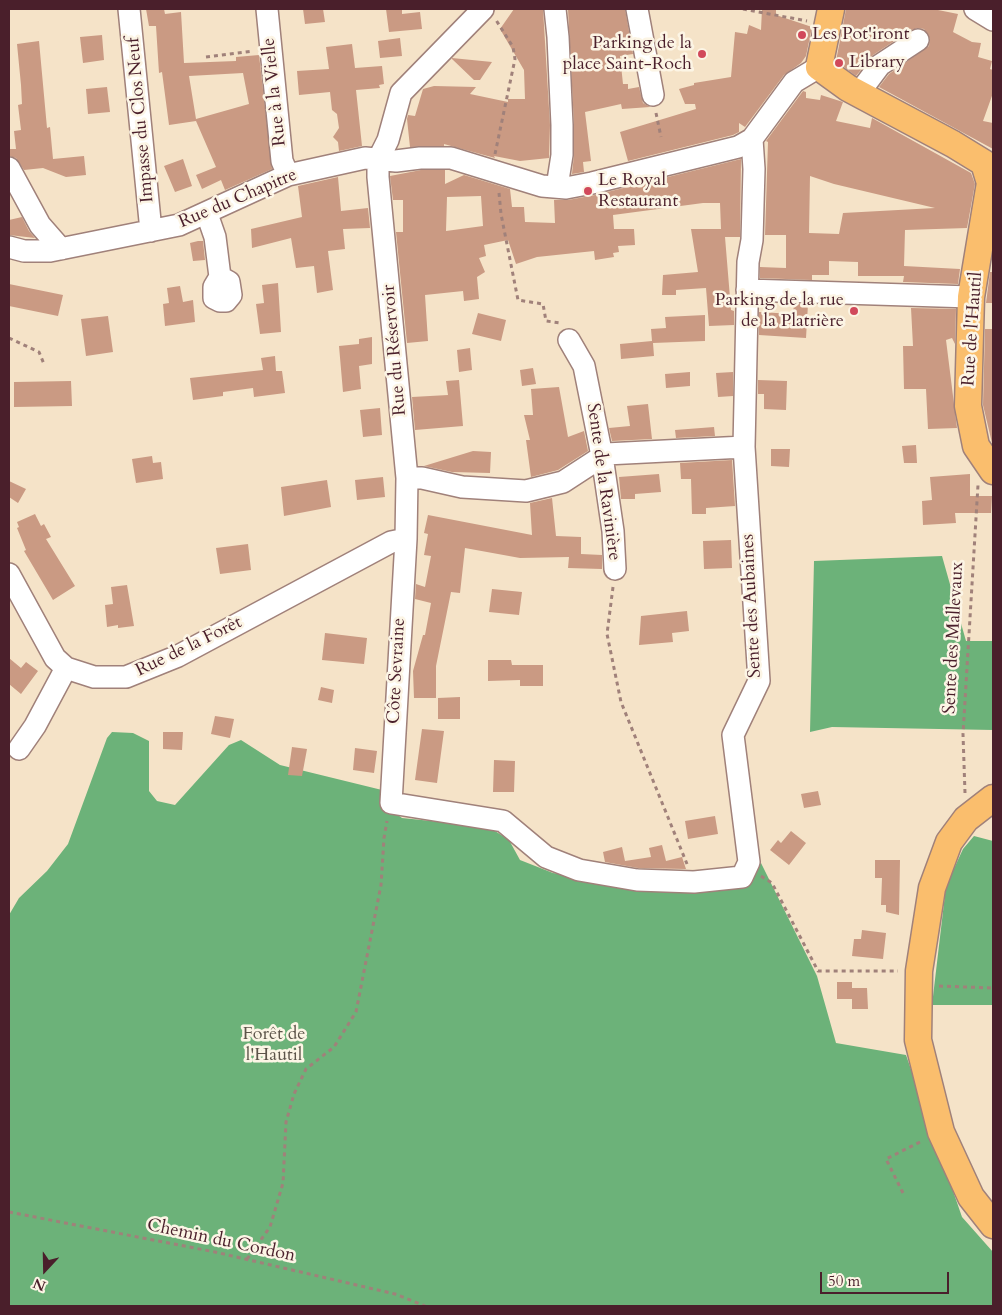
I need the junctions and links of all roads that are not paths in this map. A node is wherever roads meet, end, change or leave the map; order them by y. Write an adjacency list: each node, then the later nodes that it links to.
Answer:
1 (130, 9): 20 (street, Impasse du Clos Neuf)
2 (267, 9): 16 (street, Rue à la Vielle)
3 (555, 9): 17 (street)
4 (638, 9): 12 (street)
5 (975, 9): 8 (street)
6 (487, 11): 14 (street)
7 (829, 16): 10 (main road)
8 (993, 20)
9 (918, 40): 11 (street)
10 (819, 67): 11 (main road, Rue de l'Hautil); 13 (street)
11 (859, 93): 19 (main road, Rue de l'Hautil)
12 (653, 95)
13 (752, 139): 17 (street, Rue du Chapitre); 24 (street, Sente des Aubaines)
14 (378, 160): 16 (street, Rue du Chapitre); 17 (street, Rue du Chapitre); 30 (street, Rue du Réservoir)
15 (9, 168): 22 (street)
16 (288, 175): 18 (street, Rue du Chapitre)
17 (557, 188)
18 (207, 214): 20 (street, Rue du Chapitre); 23 (street)
19 (988, 223): 25 (main road, Rue de l'Hautil)
20 (151, 231): 22 (street, Rue du Chapitre)
21 (9, 247): 22 (street, Rue du Chapitre)
22 (61, 248)
23 (220, 277)
24 (747, 290): 25 (street); 27 (street, Sente des Aubaines)
25 (972, 297): 29 (main road, Rue de l'Hautil)
26 (569, 340): 28 (street, Sente de la Ravinière)
27 (744, 447): 28 (street); 37 (street, Sente des Aubaines)
28 (602, 456): 30 (street); 32 (street, Sente de la Ravinière)
29 (990, 466)
30 (407, 478): 31 (street, Rue du Réservoir)
31 (406, 539): 34 (street, Rue de la Forêt); 37 (street, Côte Sevraine)
32 (615, 570)
33 (9, 574): 34 (street)
34 (66, 668): 35 (street)
35 (19, 749)
36 (993, 798): 38 (main road)
37 (694, 882)
38 (993, 1225)

